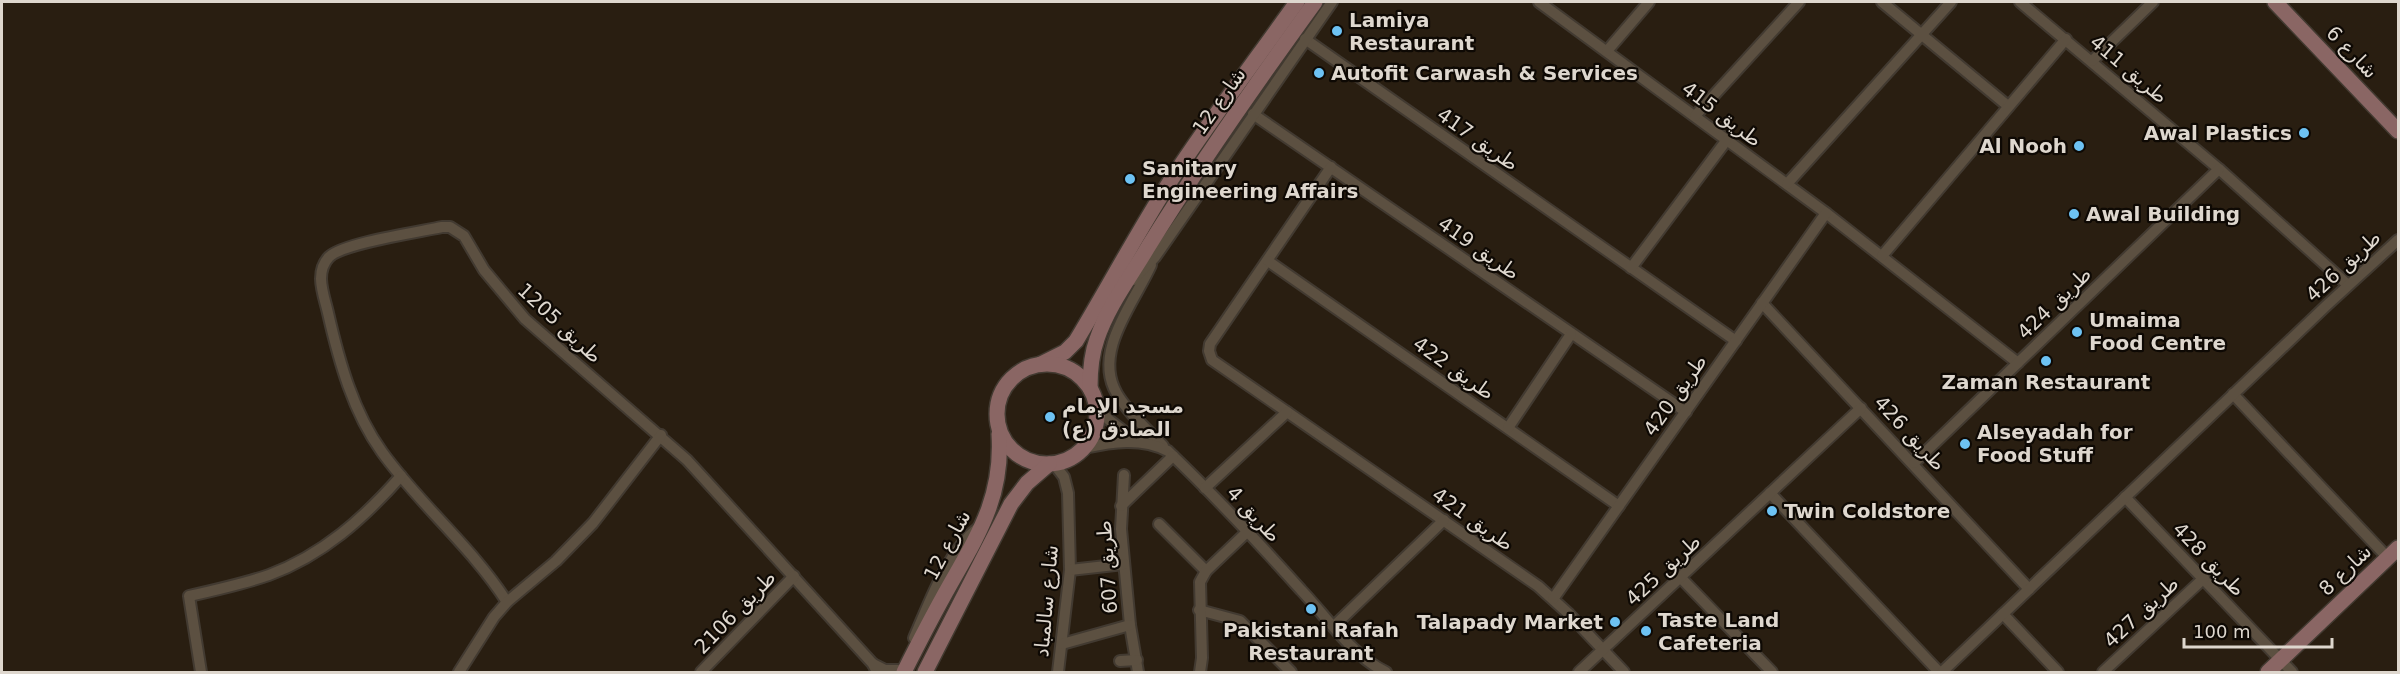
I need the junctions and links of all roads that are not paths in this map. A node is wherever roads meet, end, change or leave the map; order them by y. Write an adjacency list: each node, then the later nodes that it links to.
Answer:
1 (1297, 2): 37 (street, شارع 12)
2 (1315, 2): 32 (street, شارع 12)
3 (1332, 2): 13 (street)
4 (1539, 2): 15 (street, طريق 415)
5 (1648, 2): 15 (street)
6 (1799, 2): 19 (street)
7 (1882, 2): 12 (street)
8 (1951, 2): 12 (street)
9 (2020, 2): 14 (street, طريق 411)
10 (2153, 2): 16 (street)
11 (2274, 2): 20 (street, شارع 6)
12 (1921, 35): 17 (street); 24 (street)
13 (1305, 39): 18 (street); 30 (street, طريق 417)
14 (2066, 39): 16 (street, طريق 411); 17 (street)
15 (1607, 51): 19 (street, طريق 415)
16 (2092, 61): 23 (street, طريق 411)
17 (2008, 106): 27 (street)
18 (1253, 114): 22 (street, طريق 419); 28 (street)
19 (1695, 116): 21 (street, طريق 415)
20 (2398, 131)
21 (1726, 141): 24 (street, طريق 415); 30 (street)
22 (1331, 167): 29 (street); 34 (street, طريق 419)
23 (2219, 169): 31 (street, طريق 411); 36 (street, طريق 424)
24 (1787, 184): 25 (street, طريق 415)
25 (1826, 213): 27 (street, طريق 415); 33 (street, طريق 420)
26 (2398, 240): 31 (street, طريق 426)
27 (1882, 256): 36 (street, طريق 415)
28 (1155, 257): 32 (street); 49 (street)
29 (1268, 261): 42 (street, طريق 421); 44 (street, طريق 422)
30 (1631, 268): 35 (street, طريق 417)
31 (2348, 285): 39 (street, طريق 426)
32 (1124, 288): 38 (street, شارع 12)
33 (1762, 303): 35 (street, طريق 420); 41 (street, طريق 426)
34 (1571, 334): 43 (street, طريق 419); 44 (street)
35 (1736, 341): 43 (street, طريق 420)
36 (2018, 363): 50 (street, طريق 424)
37 (1041, 364): 38 (street); 45 (street)
38 (1090, 388): 40 (street)
39 (2233, 394): 56 (street, طريق 426); 62 (street)
40 (1096, 407): 47 (street); 48 (street)
41 (1861, 408): 50 (street, طريق 426); 55 (street, طريق 425)
42 (1287, 411): 54 (street); 59 (street, طريق 421)
43 (1686, 412): 58 (street, طريق 420)
44 (1508, 428): 58 (street, طريق 422)
45 (999, 430): 51 (street); 86 (street, شارع 12)
46 (661, 435): 53 (street, طريق 1205); 66 (street, طريق 1205); 71 (street)
47 (1138, 442): 48 (street); 49 (street, طريق 4)
48 (1084, 448): 51 (street)
49 (1170, 453): 54 (street, طريق 4); 57 (street, طريق 607)
50 (1914, 463): 69 (street, طريق 426)
51 (1052, 464): 64 (street, شارع سالمباد); 87 (street, شارع 12)
52 (1124, 475): 57 (street, طريق 607)
53 (401, 476): 71 (street, طريق 1205); 83 (street)
54 (1205, 488): 61 (street, طريق 4)
55 (1770, 493): 67 (street, طريق 425); 96 (street)
56 (2125, 497): 68 (street, طريق 428); 69 (street, طريق 426)
57 (1121, 506): 63 (street, طريق 607)
58 (1619, 506): 70 (street, طريق 420)
59 (1444, 520): 70 (street, طريق 421); 75 (street)
60 (1159, 524): 65 (street)
61 (1247, 532): 65 (street); 75 (street, طريق 4)
62 (2393, 553): 79 (street, شارع 8)
63 (1124, 564): 64 (street); 74 (street, طريق 607)
64 (1070, 570): 76 (street, شارع سالمباد)
65 (1206, 571): 72 (street)
66 (794, 576): 81 (street, طريق 1205); 85 (street, طريق 2106)
67 (1681, 578): 77 (street, طريق 425); 95 (street)
68 (2204, 578): 79 (street, طريق 428); 98 (street, طريق 427)
69 (2029, 589): 73 (street, طريق 426)
70 (1553, 599): 77 (street, طريق 421)
71 (507, 602): 84 (street)
72 (1199, 610): 90 (street); 91 (street)
73 (2003, 614): 96 (street, طريق 426); 97 (street)
74 (1130, 625): 76 (street, طريق 607); 78 (street, طريق 607)
75 (1334, 626): 82 (street, طريق 4)
76 (1062, 644): 88 (street, شارع سالمباد)
77 (1603, 649): 93 (street, طريق 425); 94 (street, طريق 421)
78 (1137, 660): 80 (street); 89 (street, طريق 607)
79 (2281, 660): 99 (street, شارع 8); 100 (street, طريق 428)
80 (1120, 661)
81 (875, 668): 86 (street, طريق 1205)
82 (1370, 670): 92 (street, طريق 4)
83 (201, 672)
84 (459, 672)
85 (701, 672)
86 (899, 672)
87 (925, 672)
88 (1058, 672)
89 (1138, 672)
90 (1200, 672)
91 (1291, 672)
92 (1386, 672)
93 (1579, 672)
94 (1624, 672)
95 (1772, 672)
96 (1940, 672)
97 (2058, 672)
98 (2103, 672)
99 (2268, 672)
100 (2292, 672)

